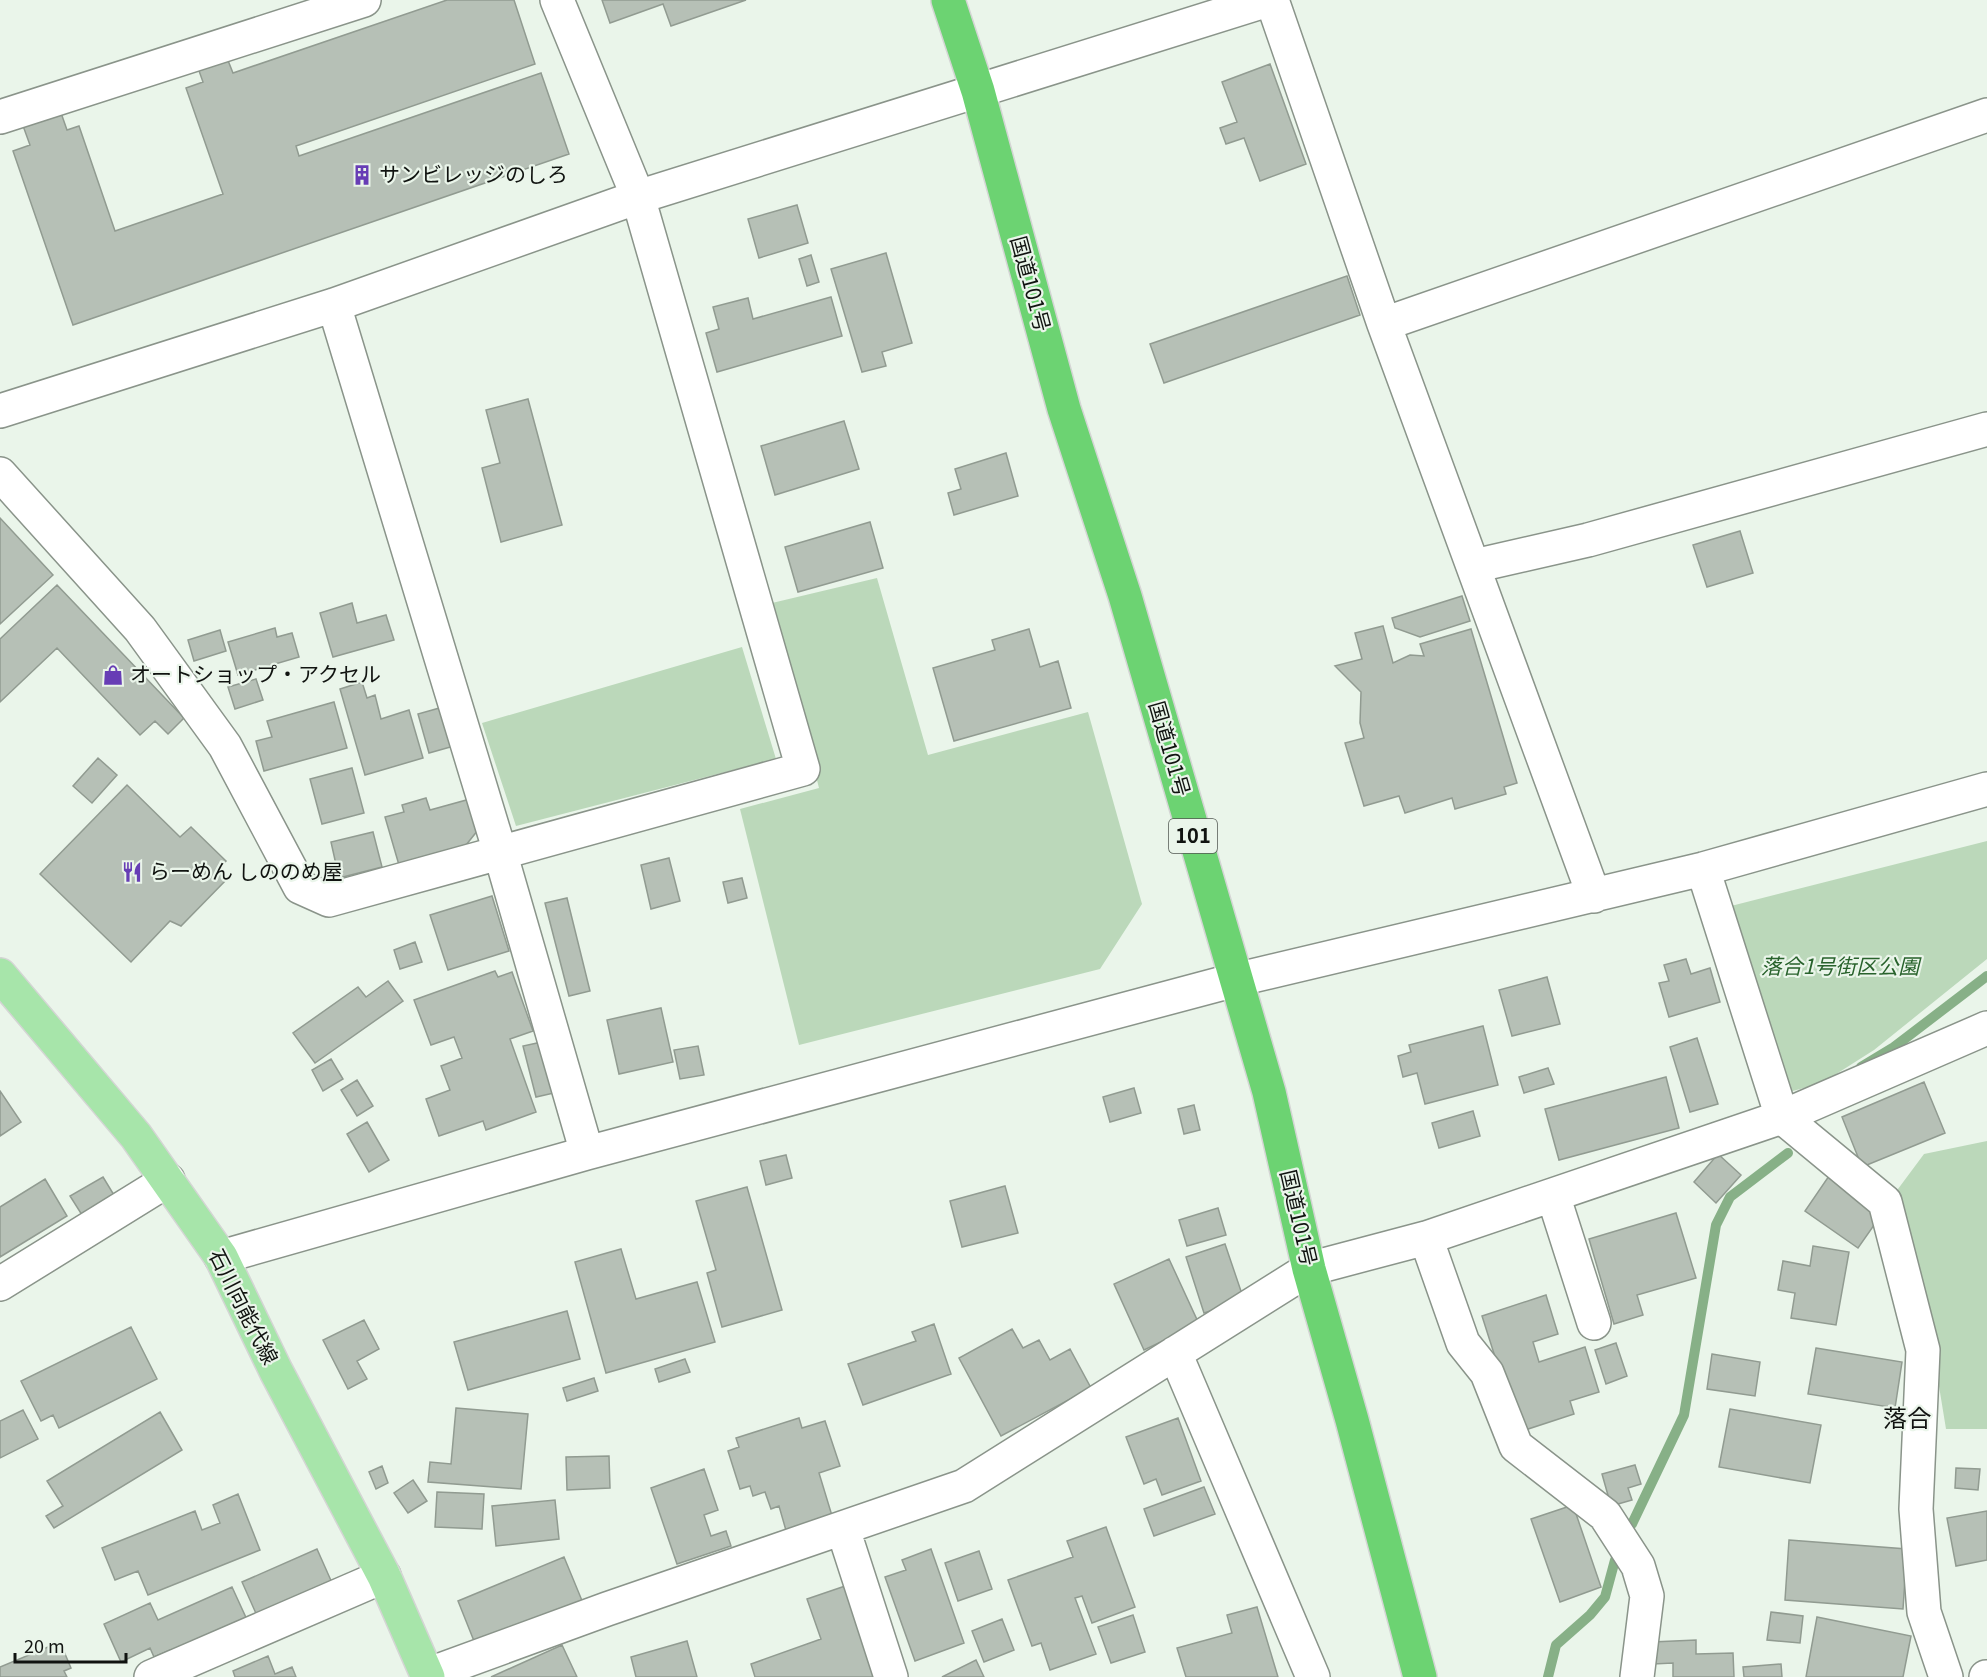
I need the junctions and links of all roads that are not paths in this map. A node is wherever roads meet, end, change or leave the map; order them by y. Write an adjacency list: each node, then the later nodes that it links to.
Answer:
1 (364, 0): 8 (street)
2 (557, 0): 9 (street)
3 (948, 0): 6 (highway, 国道101号 / 101)
4 (1268, 0): 6 (street)
5 (1272, 0): 11 (street)
6 (978, 91): 9 (street); 21 (highway, 国道101号 / 101)
7 (1987, 115): 11 (street)
8 (0, 117)
9 (638, 197): 10 (street); 17 (street)
10 (334, 305): 12 (street); 17 (street)
11 (1384, 324): 15 (street)
12 (0, 411)
13 (1987, 429): 15 (street)
14 (0, 474): 17 (street)
15 (1474, 566): 19 (street)
16 (1987, 789): 18 (street)
17 (500, 852): 24 (street)
18 (1703, 869): 19 (street); 23 (street)
19 (1594, 896): 21 (street)
20 (0, 975): 25 (main road, 石川向能代線)
21 (1235, 980): 24 (street); 29 (highway, 国道101号 / 101)
22 (1987, 1028): 23 (street)
23 (1782, 1117): 26 (street); 41 (street)
24 (587, 1153): 28 (street)
25 (168, 1180): 28 (main road, 石川向能代線); 30 (street)
26 (1553, 1195): 27 (street); 31 (street)
27 (1426, 1238): 29 (street); 40 (street)
28 (221, 1257): 34 (main road, 石川向能代線)
29 (1309, 1269): 32 (street); 39 (highway, 国道101号 / 101)
30 (0, 1284)
31 (1594, 1323)
32 (1175, 1353): 33 (street); 38 (street)
33 (843, 1529): 35 (street); 37 (street)
34 (384, 1576): 35 (main road, 石川向能代線); 36 (street)
35 (427, 1676)
36 (151, 1677)
37 (891, 1677)
38 (1313, 1677)
39 (1420, 1677)
40 (1637, 1677)
41 (1946, 1677)

